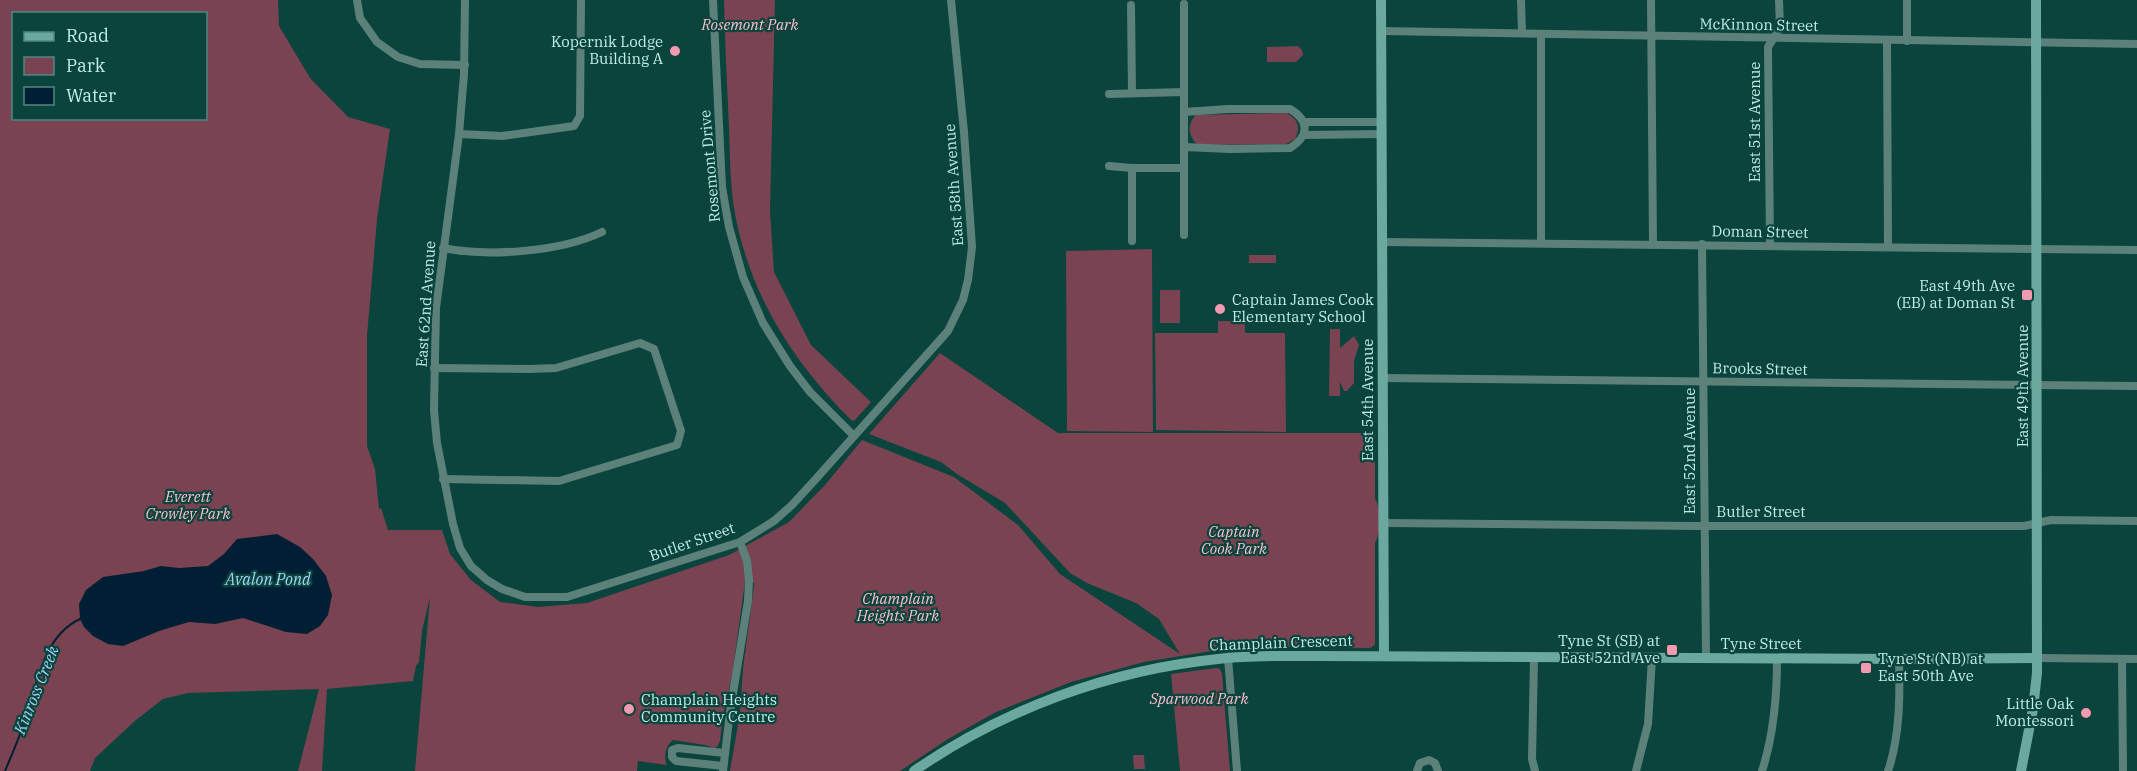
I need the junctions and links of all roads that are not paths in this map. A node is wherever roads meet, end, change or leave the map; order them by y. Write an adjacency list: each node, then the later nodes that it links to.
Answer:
1 (357, 0): 23 (street)
2 (465, 0): 23 (street, East 62nd Avenue)
3 (581, 0): 30 (street)
4 (713, 0): 54 (street, Rosemont Drive)
5 (951, 0): 54 (street, East 58th Avenue)
6 (1381, 0): 14 (street, East 54th Avenue)
7 (1521, 0): 15 (street)
8 (1651, 0): 17 (street)
9 (1779, 0): 18 (street, East 51st Avenue)
10 (1907, 0): 20 (street)
11 (2036, 0): 21 (street, East 49th Avenue)
12 (1131, 4): 25 (street)
13 (1184, 4): 24 (street)
14 (1382, 32): 15 (street, McKinnon Street); 29 (street, East 54th Avenue)
15 (1522, 33): 16 (street, McKinnon Street)
16 (1541, 35): 17 (street, McKinnon Street); 41 (street)
17 (1651, 37): 18 (street, McKinnon Street); 42 (street)
18 (1773, 39): 19 (street, McKinnon Street); 44 (street, East 51st Avenue)
19 (1887, 40): 20 (street, McKinnon Street); 45 (street)
20 (1907, 41): 21 (street, McKinnon Street)
21 (2036, 42): 22 (street, McKinnon Street); 47 (street, East 49th Avenue)
22 (2137, 44)
23 (465, 65): 30 (street, East 62nd Avenue)
24 (1184, 92): 25 (street); 27 (street)
25 (1132, 93): 26 (street)
26 (1109, 94)
27 (1184, 112): 28 (street); 33 (street)
28 (1304, 122): 29 (street); 32 (street)
29 (1382, 123): 31 (street, East 54th Avenue)
30 (459, 134): 46 (street, East 62nd Avenue)
31 (1382, 134): 32 (street); 40 (street, East 54th Avenue)
32 (1304, 135): 33 (street)
33 (1184, 147): 36 (street)
34 (1109, 166): 35 (street)
35 (1132, 168): 36 (street); 39 (street)
36 (1184, 168): 38 (street)
37 (602, 232): 46 (street)
38 (1184, 235)
39 (1132, 241)
40 (1383, 242): 41 (street, Doman Street); 50 (street, East 54th Avenue)
41 (1541, 243): 42 (street, Doman Street)
42 (1653, 244): 43 (street, Doman Street)
43 (1702, 244): 44 (street, Doman Street); 51 (street, East 52nd Avenue)
44 (1770, 246): 45 (street, Doman Street)
45 (1888, 247): 47 (street, Doman Street)
46 (443, 248): 49 (street, East 62nd Avenue)
47 (2038, 249): 48 (street, Doman Street); 52 (street, East 49th Avenue)
48 (2137, 250)
49 (434, 368): 55 (street, East 62nd Avenue); 55 (street)
50 (1383, 378): 51 (street, Brooks Street); 57 (street, East 54th Avenue)
51 (1704, 381): 52 (street, Brooks Street); 59 (street, East 52nd Avenue)
52 (2038, 385): 53 (street, Brooks Street); 58 (street, East 49th Avenue)
53 (2137, 386)
54 (853, 435): 60 (street, Butler Street)
55 (443, 479): 61 (street, East 62nd Avenue)
56 (2137, 521): 58 (street, Butler Street)
57 (1384, 523): 59 (street, Butler Street); 62 (street, East 54th Avenue)
58 (2037, 523): 59 (street, Butler Street); 63 (street, East 49th Avenue)
59 (1704, 526): 67 (street, East 52nd Avenue)
60 (740, 542): 61 (street, Butler Street); 72 (street)
61 (502, 589)
62 (1384, 656): 64 (street, Champlain Crescent); 65 (street, Tyne Street)
63 (2037, 657): 69 (street, Tyne Street); 70 (street, Tyne Street); 83 (street, East 49th Avenue)
64 (1228, 658): 74 (street, Champlain Crescent); 75 (street)
65 (1534, 658): 66 (street, Tyne Street); 79 (street)
66 (1652, 658): 67 (street, Tyne Street); 80 (street)
67 (1706, 658): 68 (street, Tyne Street)
68 (1777, 659): 69 (street, Tyne Street); 81 (street)
69 (1899, 659): 82 (street)
70 (2122, 659): 71 (street, Tyne Street); 84 (street)
71 (2137, 659)
72 (724, 753): 73 (street); 73 (street)
73 (723, 769)
74 (914, 771)
75 (1237, 771)
76 (1412, 771): 77 (street)
77 (1417, 771): 78 (street)
78 (1438, 771)
79 (1536, 771)
80 (1636, 771)
81 (1762, 771)
82 (1888, 771)
83 (2021, 771)
84 (2122, 771)

